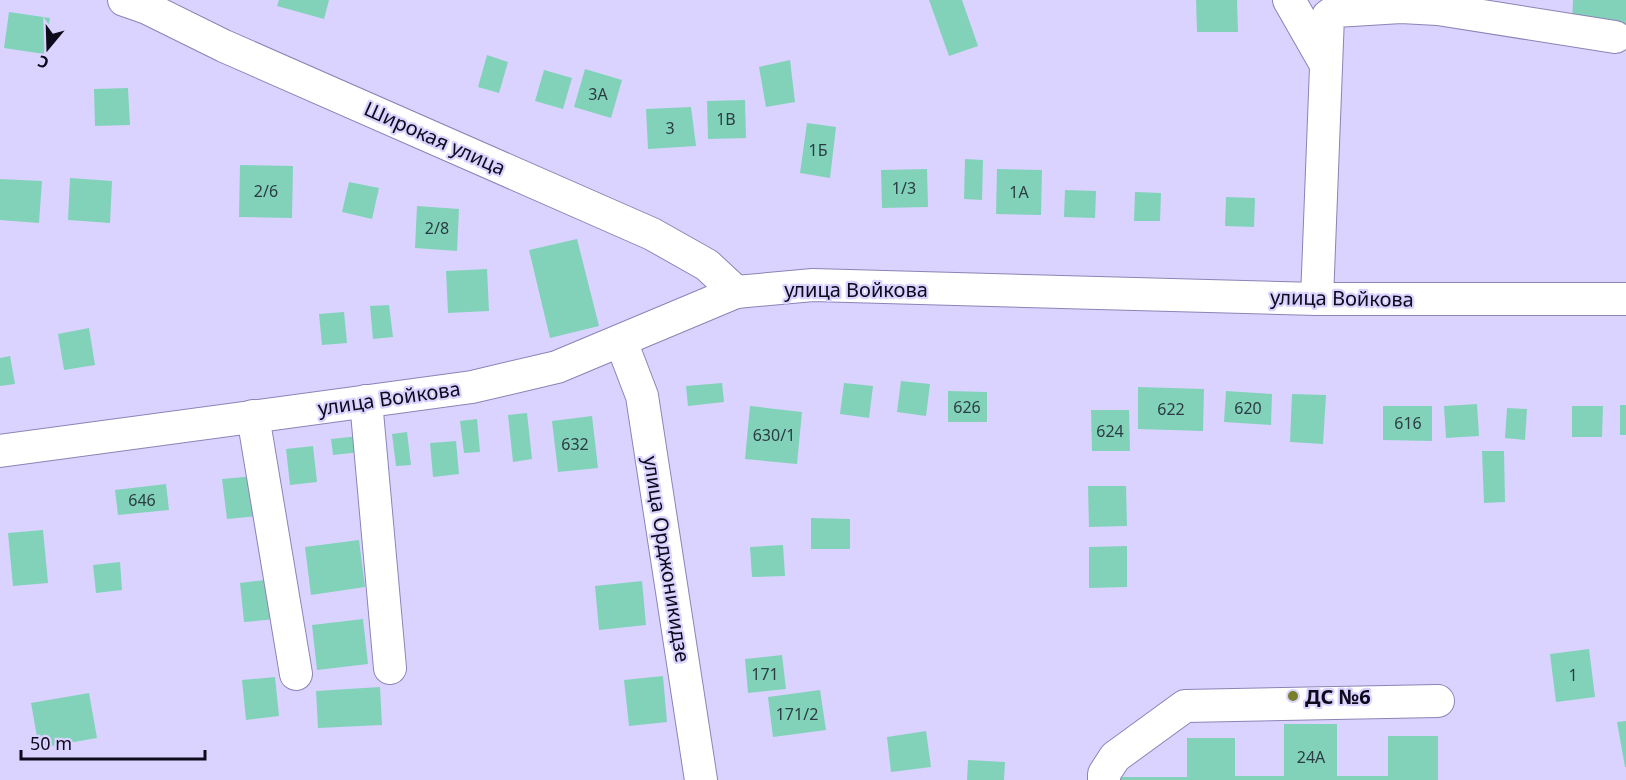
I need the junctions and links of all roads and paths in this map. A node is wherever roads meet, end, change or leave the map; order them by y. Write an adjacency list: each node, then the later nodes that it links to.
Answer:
1 (1289, 0): 4 (street)
2 (140, 3): 5 (street, Широкая улица)
3 (1615, 37): 4 (street)
4 (1325, 63): 6 (street)
5 (736, 292): 6 (street, улица Войкова); 8 (street, улица Войкова)
6 (1317, 299): 7 (street, улица Войкова)
7 (1626, 299)
8 (621, 341): 9 (street, улица Войкова); 15 (street, улица Орджоникидзе)
9 (366, 401): 10 (street, улица Войкова); 12 (street)
10 (253, 416): 11 (street, улица Войкова); 13 (street)
11 (0, 451)
12 (390, 668)
13 (296, 674)
14 (1438, 701): 16 (street)
15 (701, 780)
16 (1104, 780)

